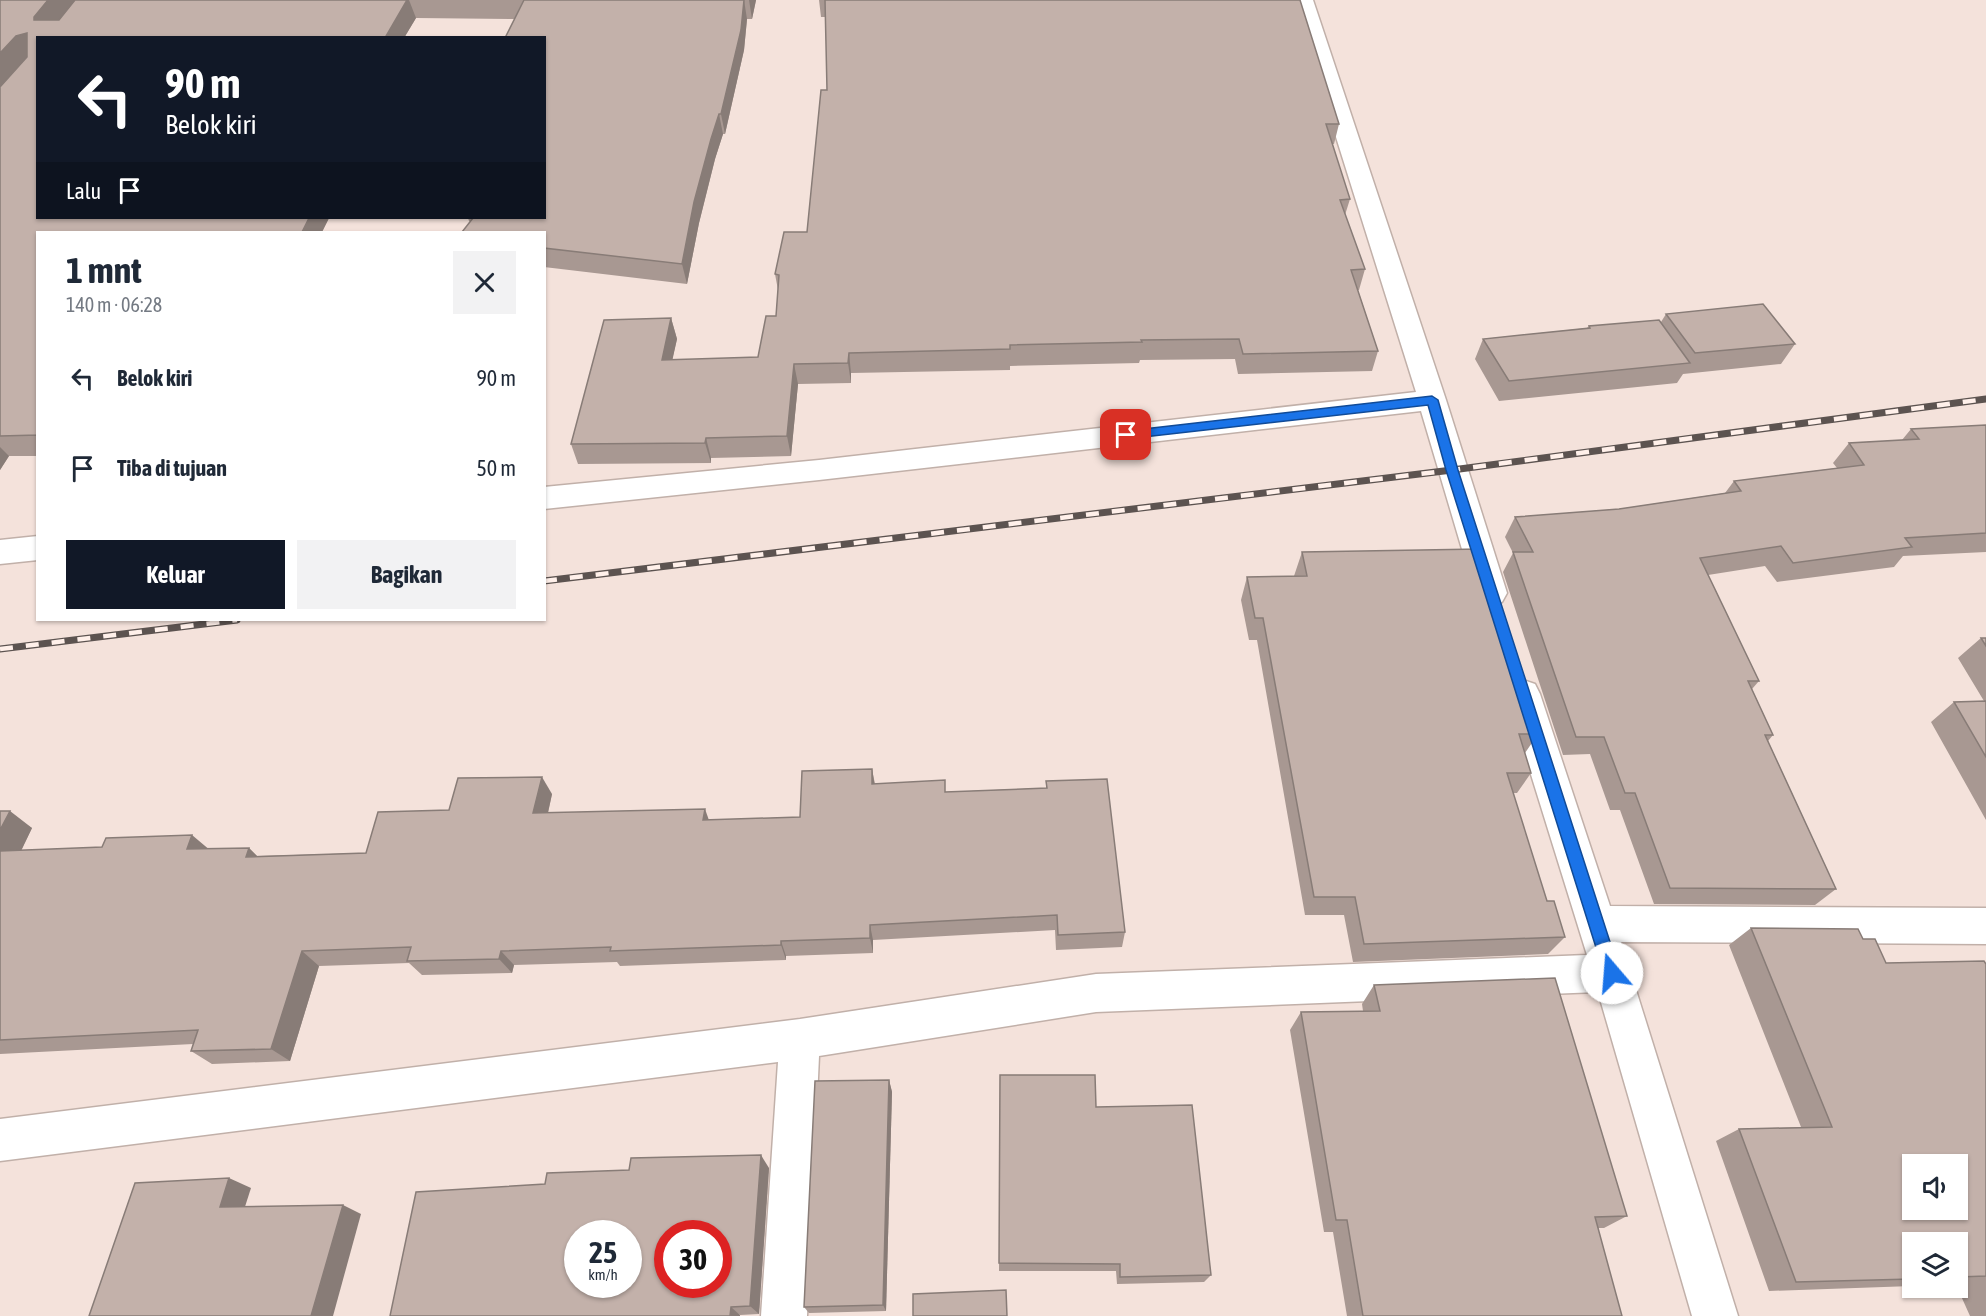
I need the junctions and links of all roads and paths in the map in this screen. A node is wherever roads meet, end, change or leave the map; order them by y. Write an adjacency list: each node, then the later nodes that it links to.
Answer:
1 (1303, 0): 2 (street)
2 (1432, 400): 3 (street); 6 (street)
3 (546, 498)
4 (36, 548): 5 (street)
5 (0, 552)
6 (1500, 620)
7 (1514, 665): 8 (street)
8 (1596, 924): 9 (street); 10 (street)
9 (1986, 926)
10 (1612, 973): 11 (street); 14 (street)
11 (800, 1039): 12 (street); 13 (street)
12 (0, 1140)
13 (784, 1316)
14 (1715, 1316)

